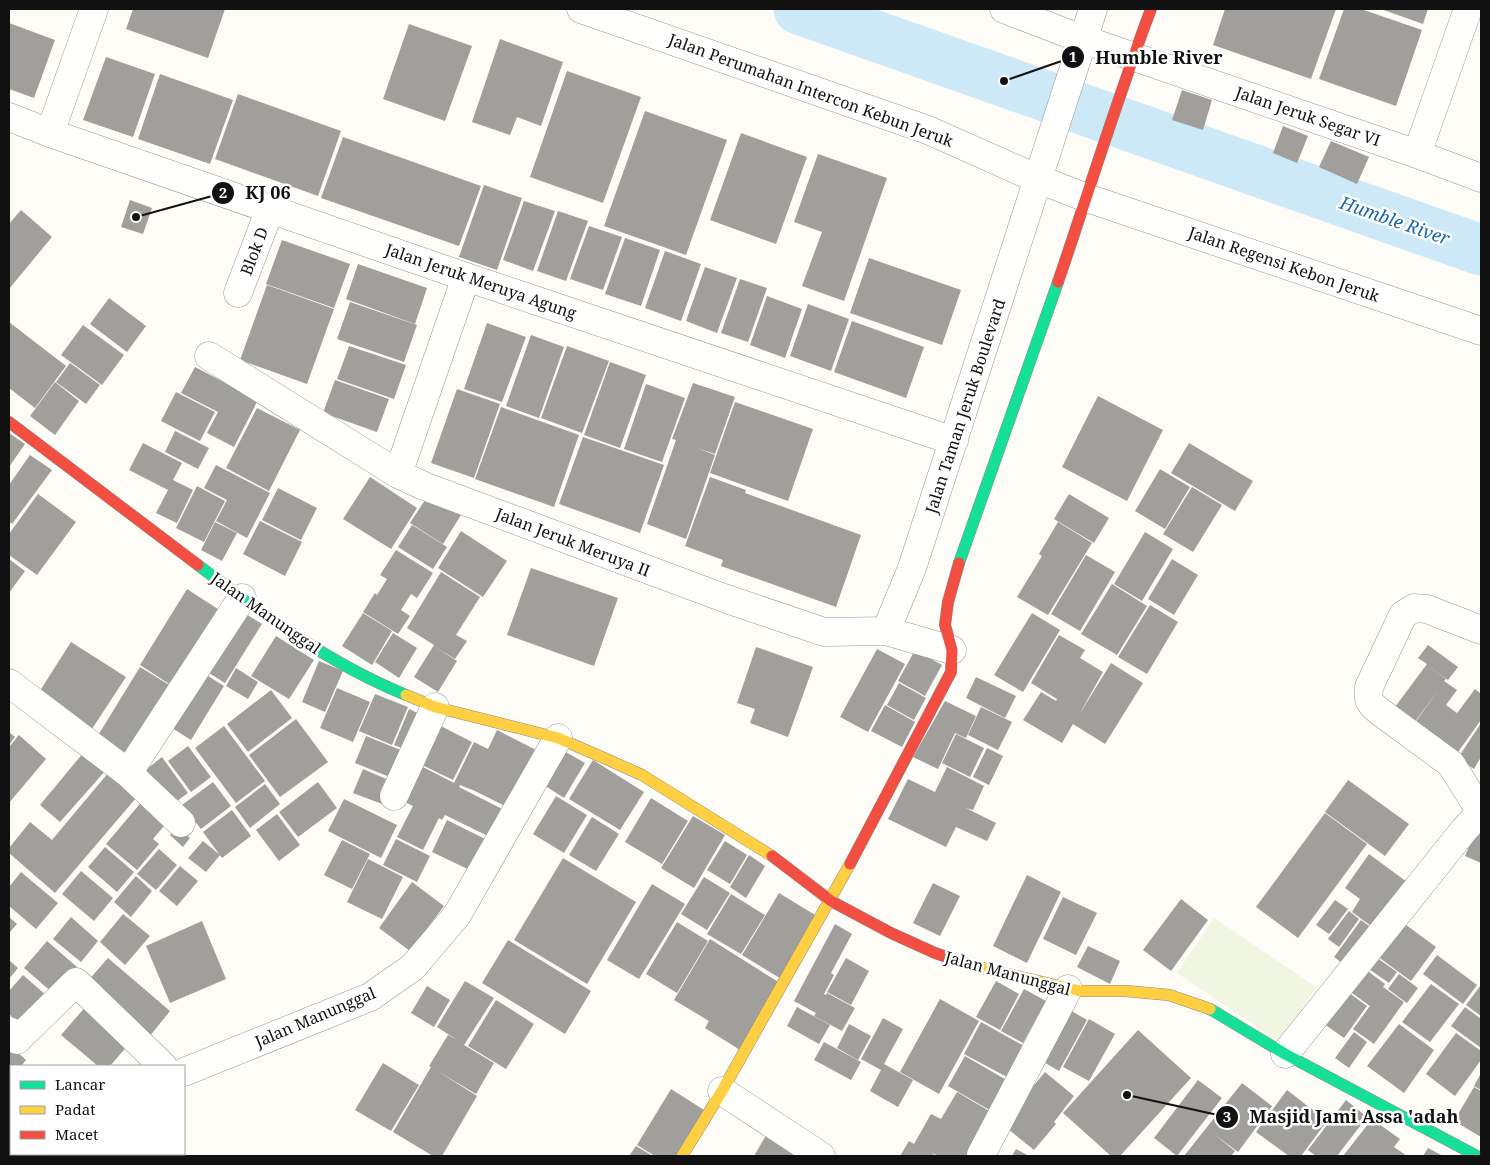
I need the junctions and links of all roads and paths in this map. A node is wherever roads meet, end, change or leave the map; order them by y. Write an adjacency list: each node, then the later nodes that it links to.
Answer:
1 (94, 9): 10 (street)
2 (581, 9): 12 (street, Jalan Perumahan Intercon Kebun Jeruk)
3 (1004, 9): 7 (street, Jalan Jeruk Segar VI)
4 (1093, 9): 7 (street, Jalan Taman Jeruk Boulevard)
5 (1151, 9): 8 (street)
6 (1468, 9): 11 (street)
7 (1078, 51): 8 (street, Jalan Jeruk Segar VI); 12 (street, Jalan Taman Jeruk Boulevard)
8 (1130, 65): 11 (street, Jalan Jeruk Segar VI); 14 (street)
9 (9, 117): 10 (street, Jalan Jeruk Meruya Agung)
10 (50, 133): 15 (street, Jalan Jeruk Meruya Agung)
11 (1417, 154): 13 (street, Jalan Jeruk Segar VI)
12 (1038, 178): 14 (street, Jalan Perumahan Intercon Kebun Jeruk); 21 (street, Jalan Taman Jeruk Boulevard)
13 (1481, 178)
14 (1087, 198): 18 (street, Jalan Regensi Kebon Jeruk); 26 (street)
15 (270, 209): 16 (street, Jalan Jeruk Meruya Agung); 17 (street, Blok D)
16 (466, 276): 21 (street, Jalan Jeruk Meruya Agung); 22 (street)
17 (238, 293)
18 (1481, 331)
19 (210, 356): 22 (street, Jalan Jeruk Meruya II)
20 (9, 422): 23 (street, Jalan Manunggal)
21 (954, 441): 25 (street, Jalan Taman Jeruk Boulevard)
22 (398, 474): 25 (street, Jalan Jeruk Meruya II)
23 (242, 598): 28 (street, Jalan Manunggal); 30 (street)
24 (1481, 630): 32 (street)
25 (886, 631): 26 (street, Jalan Jeruk Meruya II)
26 (952, 650): 34 (street)
27 (9, 683): 30 (street)
28 (435, 707): 29 (street, Jalan Manunggal); 31 (street)
29 (558, 738): 34 (street, Jalan Manunggal); 39 (street, Jalan Manunggal)
30 (128, 772): 33 (street)
31 (394, 796)
32 (1481, 812): 37 (street)
33 (181, 823)
34 (831, 901): 35 (street, Jalan Manunggal); 40 (street)
35 (1068, 989): 37 (street, Jalan Manunggal); 41 (street)
36 (9, 1031): 38 (street)
37 (1286, 1054): 44 (street, Jalan Manunggal)
38 (162, 1065)
39 (185, 1072)
40 (722, 1091): 42 (street); 43 (street)
41 (981, 1155)
42 (682, 1156)
43 (821, 1156)
44 (1477, 1156)

